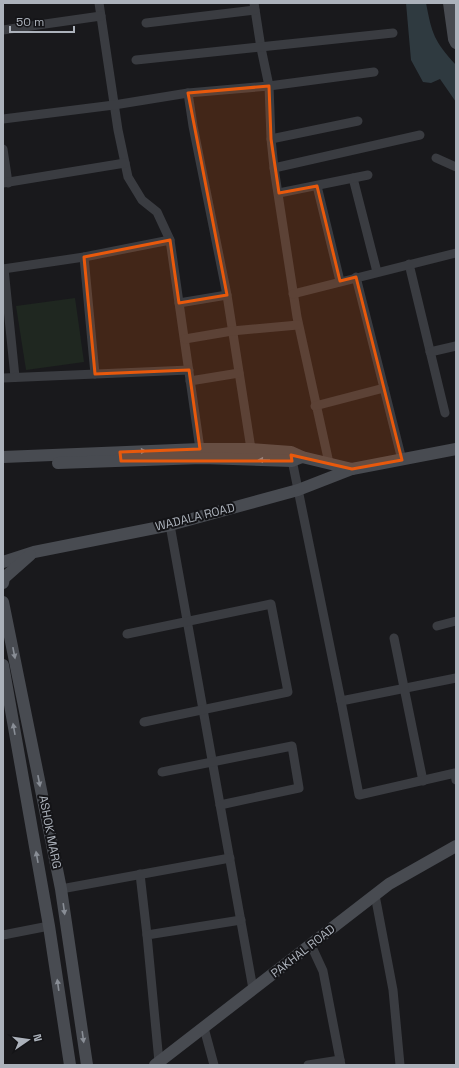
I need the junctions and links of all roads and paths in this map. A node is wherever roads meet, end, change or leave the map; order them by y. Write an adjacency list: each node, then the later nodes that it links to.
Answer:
1 (99, 3): 4 (street)
2 (449, 3): 8 (street)
3 (255, 7): 5 (street); 9 (street)
4 (101, 16): 6 (street); 14 (street)
5 (146, 22)
6 (3, 30)
7 (393, 33): 9 (street)
8 (456, 43)
9 (261, 48): 10 (street); 12 (street)
10 (136, 60)
11 (374, 72): 12 (street)
12 (269, 86): 13 (street); 18 (street)
13 (188, 93): 14 (street); 38 (street)
14 (114, 105): 15 (street); 21 (street)
15 (3, 119)
16 (358, 121): 18 (street)
17 (420, 135): 23 (street)
18 (271, 139): 23 (street)
19 (3, 149): 26 (street)
20 (436, 158): 22 (street)
21 (125, 163): 26 (street); 29 (street)
22 (456, 167)
23 (274, 168): 28 (street)
24 (368, 175): 25 (street)
25 (352, 178): 27 (street); 34 (street)
26 (5, 183)
27 (317, 186): 28 (street); 36 (street)
28 (279, 193): 37 (street)
29 (170, 240): 31 (street); 39 (street)
30 (456, 253): 32 (street)
31 (84, 257): 33 (street); 47 (street)
32 (409, 264): 34 (street); 44 (street)
33 (4, 269): 48 (street)
34 (377, 272): 35 (street)
35 (356, 277): 36 (street); 51 (street)
36 (340, 281): 37 (street)
37 (293, 294): 40 (street)
38 (227, 295): 39 (street); 41 (street)
39 (179, 303): 42 (street)
40 (298, 325): 41 (street); 52 (street)
41 (232, 331): 42 (street); 46 (street)
42 (185, 339): 45 (street)
43 (456, 346): 44 (street)
44 (430, 352): 53 (street)
45 (189, 370): 47 (street); 50 (street)
46 (240, 373): 50 (street); 55 (street)
47 (95, 374): 48 (street)
48 (15, 377): 49 (street)
49 (3, 378)
50 (190, 381): 54 (street)
51 (384, 388): 52 (street); 60 (street)
52 (315, 406): 61 (street)
53 (445, 413)
54 (200, 449): 55 (street); 58 (street, one-way to 54)
55 (251, 449): 59 (street)
56 (456, 449): 60 (street)
57 (3, 456): 58 (street)
58 (120, 456): 59 (street, one-way to 58); 62 (street)
59 (295, 457): 61 (street); 64 (street)
60 (402, 460): 63 (street)
61 (328, 463): 63 (street)
62 (3, 464)
63 (352, 468): 64 (street, WADALA ROAD)
64 (298, 490): 65 (street, WADALA ROAD); 78 (street)
65 (170, 525): 66 (street, WADALA ROAD); 71 (street)
66 (34, 552): 67 (street); 68 (street)
67 (3, 562)
68 (3, 579)
69 (3, 602): 89 (street, ASHOK MARG, one-way to 89)
70 (456, 621): 72 (street)
71 (188, 622): 73 (street); 79 (street); 79 (street)
72 (437, 626)
73 (127, 634)
74 (394, 638): 77 (street)
75 (3, 669): 92 (street, ASHOK MARG, one-way to 75)
76 (456, 678): 77 (street)
77 (404, 689): 78 (street); 83 (street)
78 (341, 702): 83 (street)
79 (203, 710): 80 (street); 81 (street)
80 (144, 722)
81 (212, 762): 82 (street); 85 (street); 85 (street)
82 (162, 772)
83 (423, 780): 84 (street)
84 (456, 780)
85 (220, 805): 87 (street)
86 (456, 846): 90 (street, PAKHAL ROAD)
87 (230, 858): 88 (street); 91 (street)
88 (140, 874): 89 (street); 94 (street)
89 (61, 889): 101 (street, ASHOK MARG, one-way to 101)
90 (375, 895): 95 (street, PAKHAL ROAD); 104 (street)
91 (241, 920): 94 (street); 96 (street)
92 (49, 926): 93 (street); 100 (street, ASHOK MARG, one-way to 92)
93 (3, 935)
94 (147, 935): 99 (street)
95 (311, 945): 96 (street, PAKHAL ROAD); 98 (street)
96 (253, 989): 97 (street, PAKHAL ROAD)
97 (204, 1028): 99 (street, PAKHAL ROAD); 102 (street)
98 (341, 1063): 103 (street)
99 (157, 1064)
100 (70, 1065)
101 (87, 1065)
102 (214, 1065)
103 (308, 1065)
104 (400, 1065)

